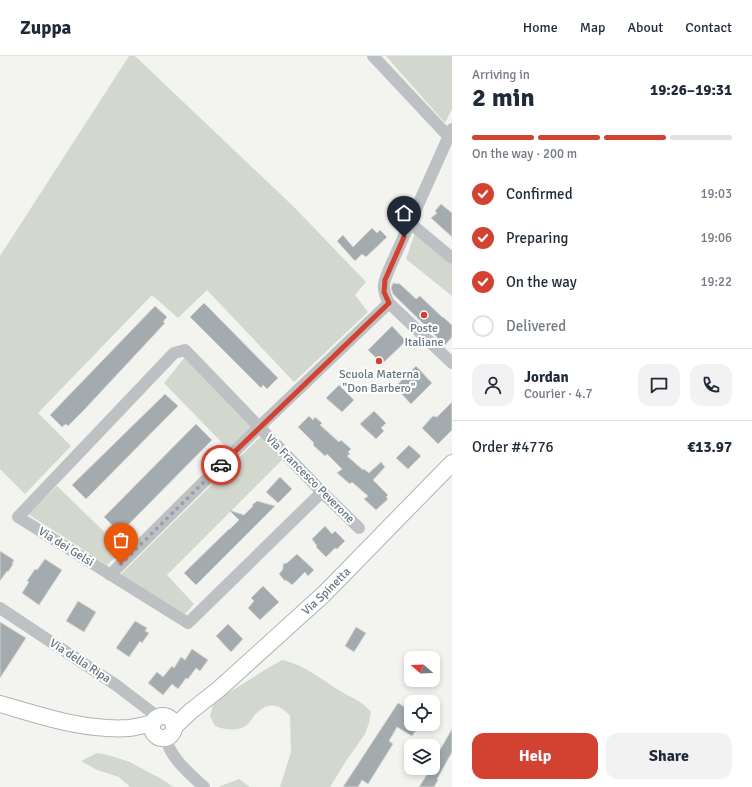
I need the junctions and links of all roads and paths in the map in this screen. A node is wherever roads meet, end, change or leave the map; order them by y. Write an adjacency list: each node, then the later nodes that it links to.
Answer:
1 (373, 56): 2 (street)
2 (450, 133): 3 (street)
3 (410, 223): 4 (street); 5 (street)
4 (452, 258)
5 (389, 303): 7 (street); 8 (street)
6 (174, 353): 8 (street, Via Francesco Peverone); 12 (street, Via dei Gelsi)
7 (452, 363)
8 (259, 427): 10 (street, Via Francesco Peverone); 12 (street)
9 (452, 463): 15 (main road, Via Spinetta)
10 (322, 492): 11 (street, Via Francesco Peverone); 12 (street, Via dei Gelsi)
11 (360, 528)
12 (110, 575)
13 (0, 608): 15 (street, Via della Ripa)
14 (0, 704): 15 (main road)
15 (162, 726): 16 (street, Via della Ripa)
16 (204, 787)

